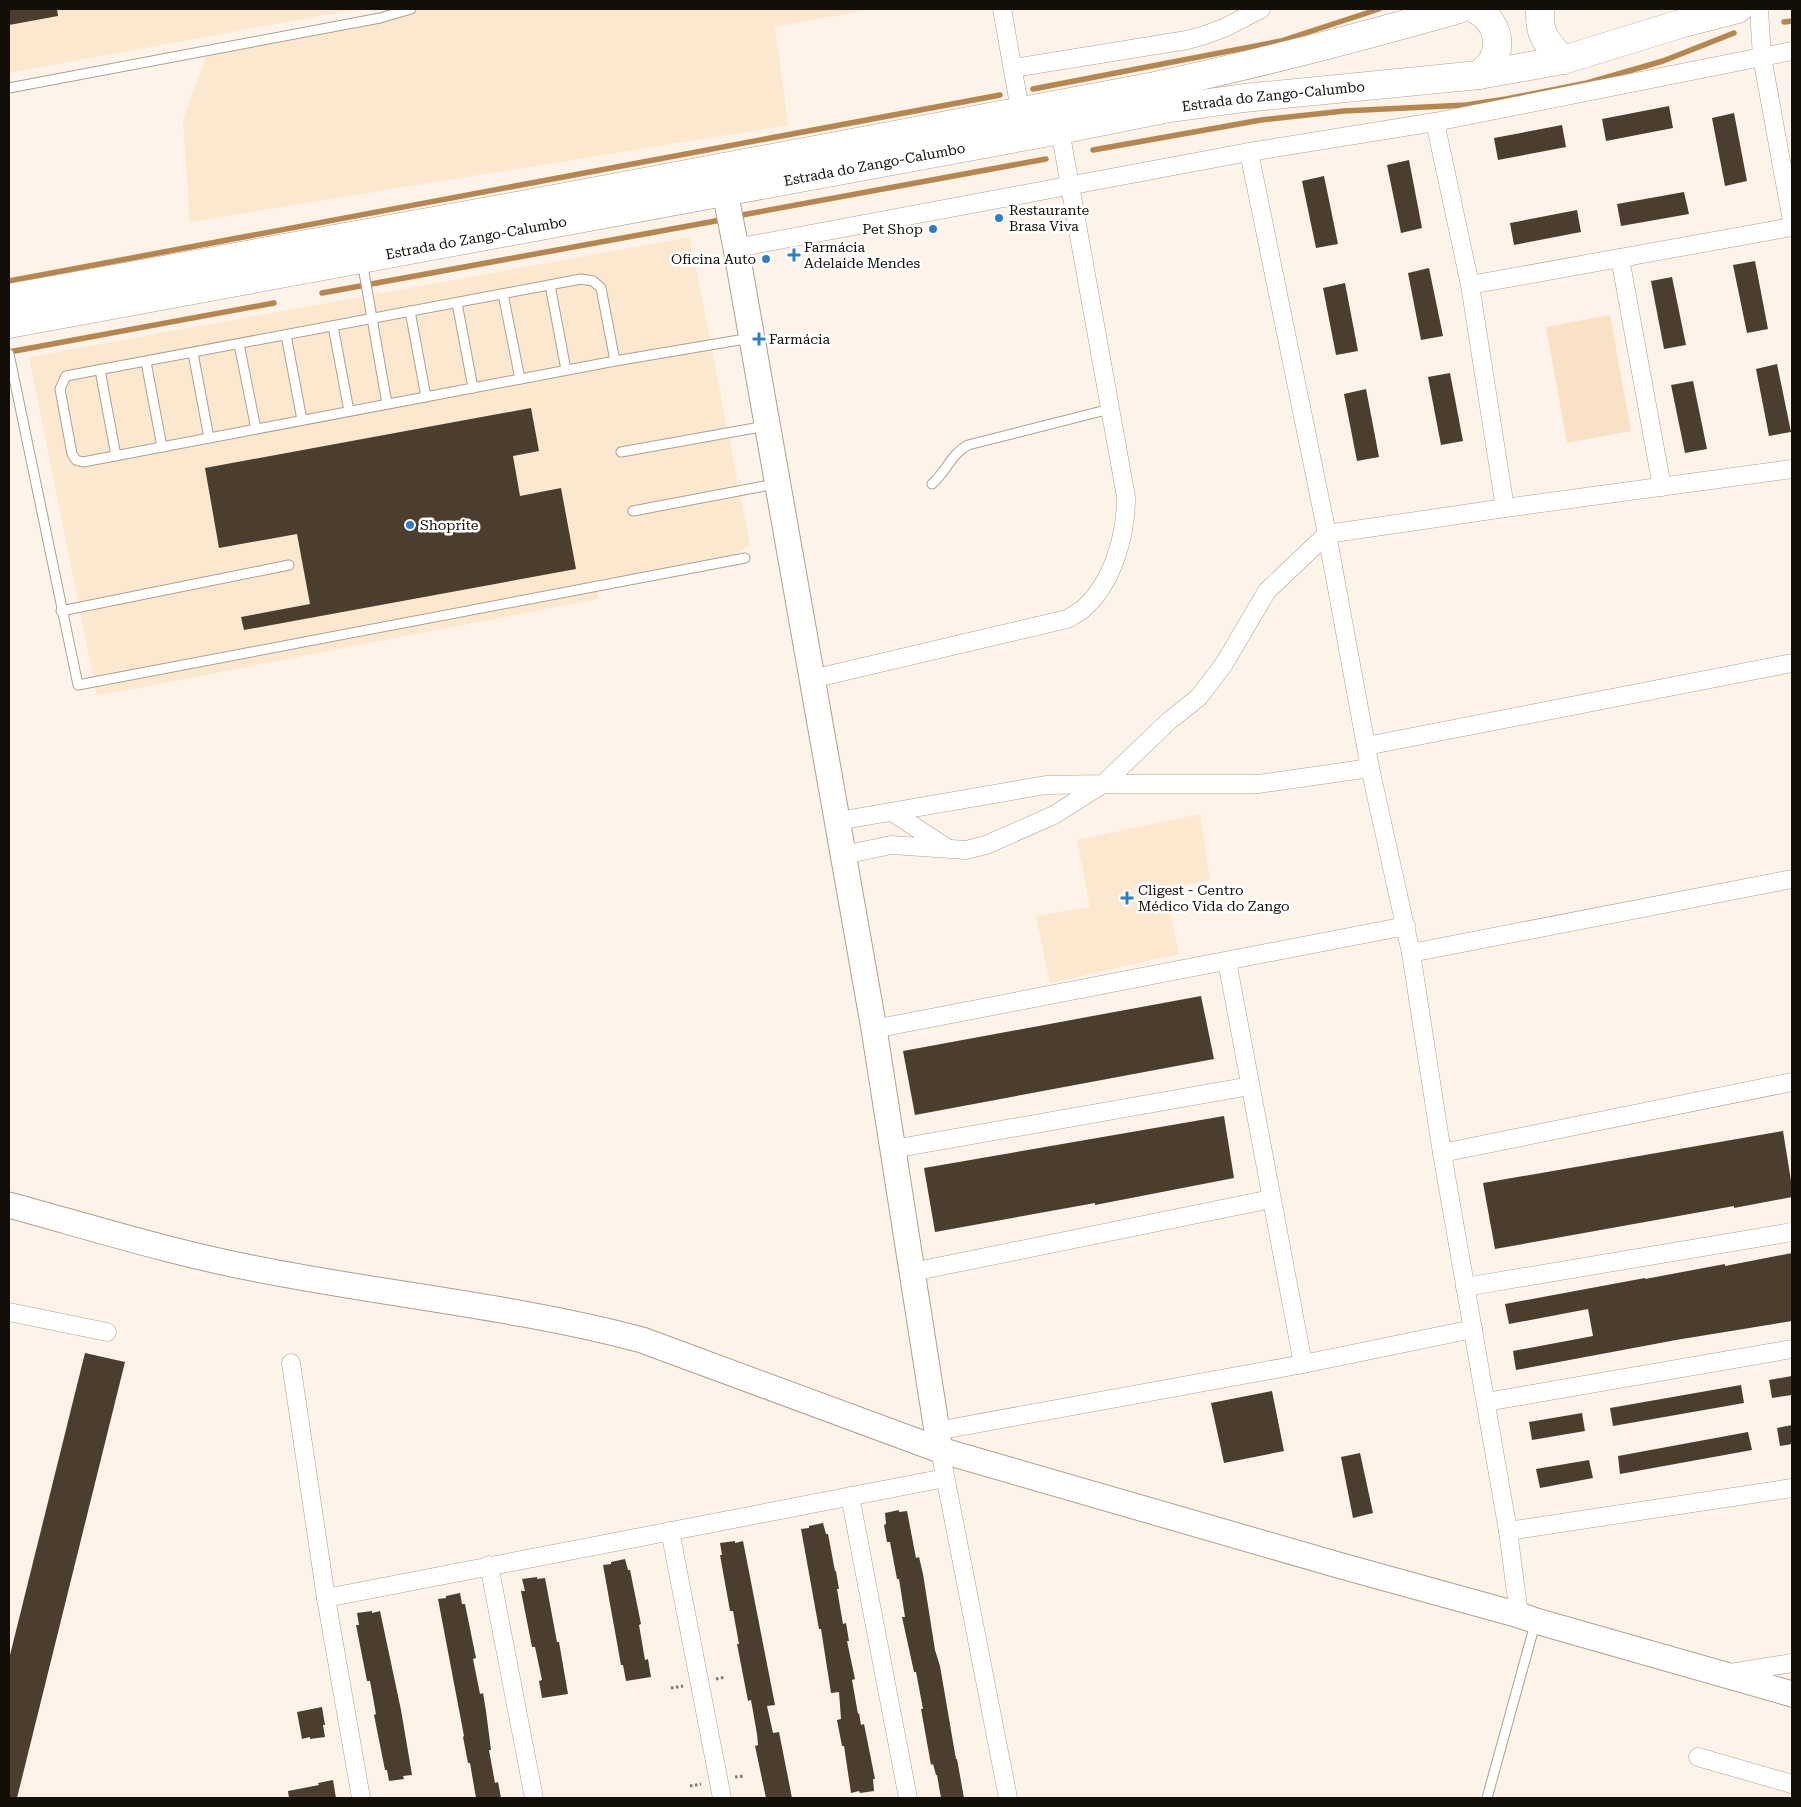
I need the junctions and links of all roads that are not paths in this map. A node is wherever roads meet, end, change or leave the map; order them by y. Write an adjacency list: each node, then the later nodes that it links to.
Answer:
1 (411, 9): 13 (lane)
2 (1002, 9): 14 (street)
3 (1261, 9): 14 (street)
4 (1459, 9): 14 (main road)
5 (1475, 9): 12 (main road)
6 (1540, 9): 11 (main road)
7 (1738, 9): 11 (main road, Estrada do Zango-Calumbo)
8 (1759, 9): 10 (street)
9 (1792, 51): 10 (street)
10 (1762, 56): 15 (street); 20 (street)
11 (1563, 60): 12 (main road, Estrada do Zango-Calumbo)
12 (1479, 75): 16 (main road, Estrada do Zango-Calumbo)
13 (9, 88)
14 (1017, 91): 27 (main road)
15 (1435, 122): 17 (street); 25 (street)
16 (1064, 148): 18 (street); 19 (main road, Estrada do Zango-Calumbo)
17 (1249, 152): 18 (street); 61 (street)
18 (1070, 184): 19 (street); 46 (street)
19 (730, 219): 23 (main road, Estrada do Zango-Calumbo); 34 (street)
20 (1792, 222)
21 (1792, 227): 22 (street)
22 (1620, 258): 25 (street); 58 (street)
23 (363, 268): 30 (lane); 31 (main road, Estrada do Zango-Calumbo)
24 (550, 285): 26 (lane); 38 (lane); 41 (lane)
25 (1470, 285): 59 (street)
26 (503, 294): 28 (lane); 42 (lane)
27 (9, 298)
28 (458, 303): 29 (lane); 43 (lane)
29 (410, 311): 30 (lane); 44 (lane)
30 (372, 318): 32 (lane); 45 (lane)
31 (9, 324)
32 (333, 326): 33 (lane); 47 (lane)
33 (286, 335): 35 (lane); 48 (lane)
34 (752, 338): 38 (lane); 49 (street)
35 (239, 344): 36 (lane); 50 (lane)
36 (193, 353): 39 (lane); 51 (lane)
37 (9, 354): 64 (lane)
38 (615, 361): 41 (lane)
39 (146, 362): 40 (lane); 52 (lane)
40 (100, 370): 54 (lane); 54 (lane)
41 (566, 370): 42 (lane)
42 (520, 379): 43 (lane)
43 (473, 388): 44 (lane)
44 (426, 397): 45 (lane)
45 (387, 404): 47 (lane)
46 (1110, 409): 57 (lane); 66 (street)
47 (349, 411): 48 (lane)
48 (302, 420): 50 (lane)
49 (767, 425): 53 (lane); 56 (street)
50 (256, 429): 51 (lane)
51 (209, 438): 52 (lane)
52 (162, 447): 54 (lane)
53 (621, 452)
54 (116, 456)
55 (1792, 469): 58 (street)
56 (778, 484): 60 (lane); 66 (street)
57 (932, 484)
58 (1662, 486): 59 (street)
59 (1505, 508): 61 (street)
60 (633, 511)
61 (1327, 534): 67 (street); 69 (street)
62 (745, 558): 64 (lane)
63 (289, 565): 64 (lane)
64 (61, 611)
65 (1792, 663): 67 (street)
66 (812, 679): 72 (street)
67 (1366, 746): 68 (street)
68 (1370, 768): 69 (street); 78 (street)
69 (1103, 784): 70 (street); 75 (street)
70 (939, 804): 71 (street); 73 (street)
71 (892, 812): 72 (street); 73 (street)
72 (838, 821): 76 (street)
73 (913, 826): 74 (street); 75 (street)
74 (891, 845): 75 (street); 76 (street)
75 (947, 848)
76 (844, 855): 81 (street)
77 (1792, 879): 79 (street)
78 (1406, 926): 79 (street); 80 (street)
79 (1411, 952): 85 (street)
80 (1227, 961): 81 (street); 83 (street)
81 (874, 1029): 84 (street)
82 (1792, 1082): 85 (street)
83 (1250, 1086): 84 (street); 86 (street)
84 (893, 1149): 89 (street)
85 (1442, 1152): 90 (street)
86 (1271, 1199): 89 (street); 96 (street)
87 (9, 1205): 98 (street)
88 (1792, 1232): 90 (street)
89 (912, 1272): 98 (street)
90 (1465, 1286): 92 (street)
91 (9, 1312): 93 (street)
92 (1473, 1329): 96 (street); 97 (street)
93 (108, 1332)
94 (1792, 1348): 97 (street)
95 (292, 1363): 105 (street)
96 (1303, 1364): 98 (street)
97 (1486, 1402): 102 (street)
98 (938, 1441): 99 (street); 106 (street)
99 (945, 1478): 101 (street); 116 (street)
100 (1792, 1488): 102 (street)
101 (850, 1496): 103 (street); 115 (street)
102 (1508, 1530): 106 (street)
103 (670, 1532): 104 (street); 114 (street)
104 (489, 1565): 105 (street); 113 (street)
105 (326, 1598): 112 (street)
106 (1527, 1618): 108 (street); 117 (lane)
107 (1792, 1663): 108 (street)
108 (1722, 1675): 109 (street)
109 (1792, 1694)
110 (1698, 1757): 111 (street)
111 (1792, 1784)
112 (362, 1798)
113 (534, 1798)
114 (722, 1798)
115 (908, 1798)
116 (1008, 1798)
117 (1487, 1798)

